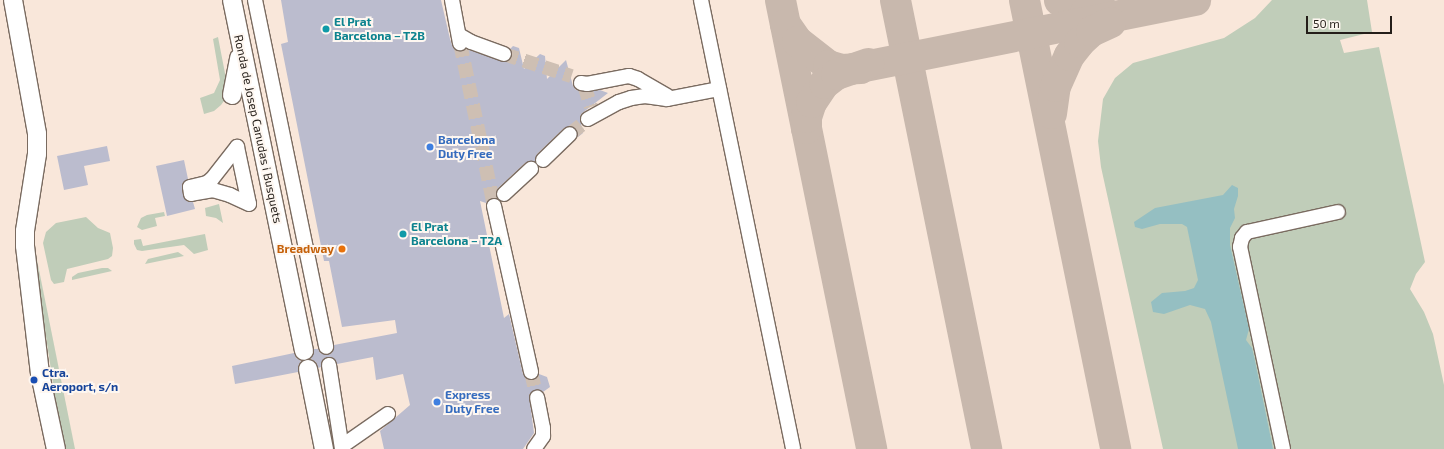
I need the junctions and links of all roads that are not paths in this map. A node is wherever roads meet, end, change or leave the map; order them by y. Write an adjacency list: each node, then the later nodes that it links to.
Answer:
1 (13, 0): 28 (main road)
2 (232, 0): 6 (main road, Ronda de Josep Canudas i Busquets)
3 (255, 0): 20 (street, Ronda de Josep Canudas i Busquets)
4 (452, 0): 7 (street)
5 (701, 0): 9 (street)
6 (241, 49): 10 (main road); 21 (main road, Ronda de Josep Canudas i Busquets)
7 (504, 54)
8 (579, 81): 11 (street)
9 (719, 89): 11 (street); 31 (street)
10 (232, 95)
11 (677, 97): 12 (street)
12 (587, 117)
13 (570, 134): 14 (street)
14 (543, 160)
15 (531, 169): 16 (street)
16 (504, 194)
17 (249, 204): 17 (street)
18 (495, 208): 24 (street)
19 (1338, 212): 32 (street)
20 (326, 347)
21 (304, 351)
22 (329, 365): 27 (street)
23 (308, 369): 29 (main road)
24 (531, 372)
25 (537, 398): 30 (street)
26 (388, 414): 27 (street)
27 (342, 448)
28 (56, 449)
29 (324, 449)
30 (534, 449)
31 (793, 449)
32 (1283, 449)

